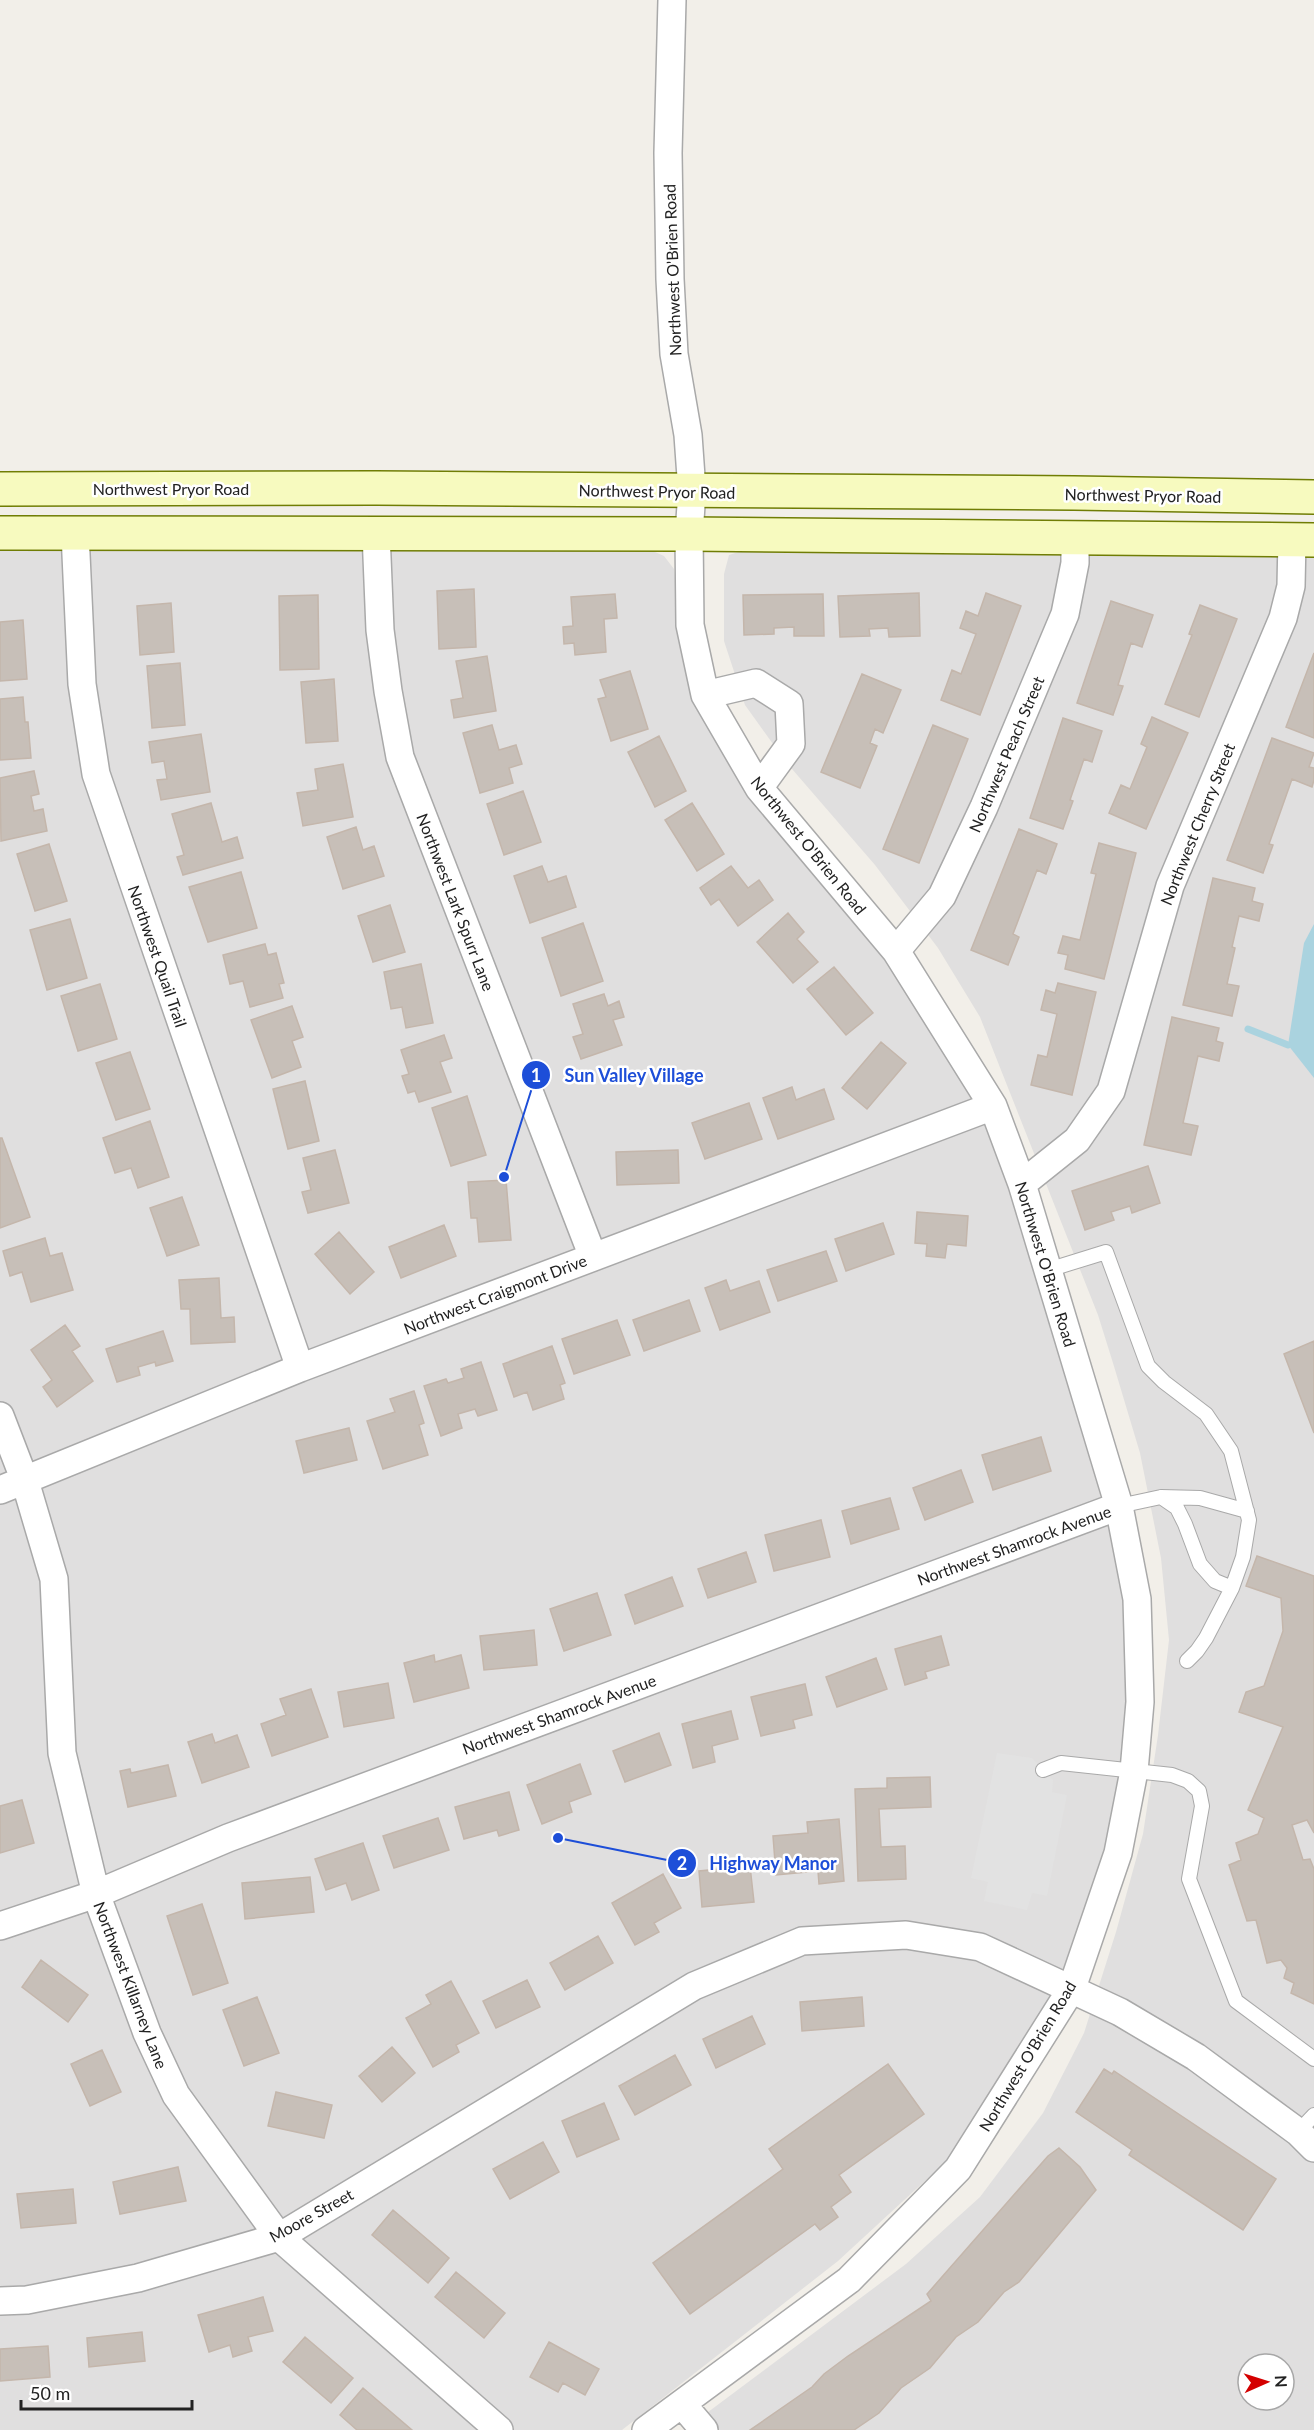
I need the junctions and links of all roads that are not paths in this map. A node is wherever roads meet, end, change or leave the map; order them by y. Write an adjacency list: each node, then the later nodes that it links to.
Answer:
1 (672, 0): 3 (street, Northwest O'Brien Road)
2 (0, 489): 3 (main road, Northwest Pryor Road)
3 (692, 491): 4 (main road, Northwest Pryor Road); 8 (street, Northwest O'Brien Road)
4 (1314, 497)
5 (0, 533): 6 (main road)
6 (75, 533): 7 (main road); 18 (street, Northwest Quail Trail)
7 (376, 534): 8 (main road); 16 (street, Northwest Lark Spurr Lane)
8 (689, 534): 9 (main road); 11 (street, Northwest O'Brien Road)
9 (1075, 539): 10 (main road); 13 (street, Northwest Peach Street)
10 (1303, 540): 15 (street, Northwest Cherry Street)
11 (705, 695): 12 (street, Northwest O'Brien Road); 12 (street)
12 (759, 788): 13 (street, Northwest O'Brien Road)
13 (896, 951): 14 (street, Northwest O'Brien Road)
14 (993, 1106): 15 (street, Northwest O'Brien Road); 16 (street, Northwest Craigmont Drive)
15 (1022, 1184): 17 (street, Northwest O'Brien Road)
16 (593, 1257): 18 (street, Northwest Craigmont Drive)
17 (1048, 1270): 22 (street, Northwest O'Brien Road); 23 (lane)
18 (300, 1368): 20 (street, Northwest Craigmont Drive)
19 (0, 1416): 20 (street, Northwest Killarney Lane)
20 (13, 1485): 28 (street, Northwest Killarney Lane)
21 (1161, 1497): 22 (lane); 23 (lane); 24 (lane)
22 (1119, 1506): 27 (street, Northwest O'Brien Road); 28 (street, Northwest Shamrock Avenue)
23 (1247, 1511): 24 (lane)
24 (1232, 1588): 25 (lane)
25 (1187, 1661)
26 (1043, 1770): 27 (lane)
27 (1134, 1771): 30 (street, Northwest O'Brien Road); 31 (lane)
28 (96, 1894): 29 (street, Northwest Shamrock Avenue); 33 (street, Northwest Killarney Lane)
29 (0, 1926)
30 (1072, 1988): 32 (street, Moore Street); 33 (street, Moore Street); 35 (street, Northwest O'Brien Road)
31 (1314, 2059)
32 (1309, 2132)
33 (279, 2237): 34 (street, Moore Street); 36 (street, Northwest Killarney Lane)
34 (0, 2301)
35 (682, 2404): 37 (street, Northwest O'Brien Road); 38 (street)
36 (499, 2430)
37 (646, 2430)
38 (704, 2430)

